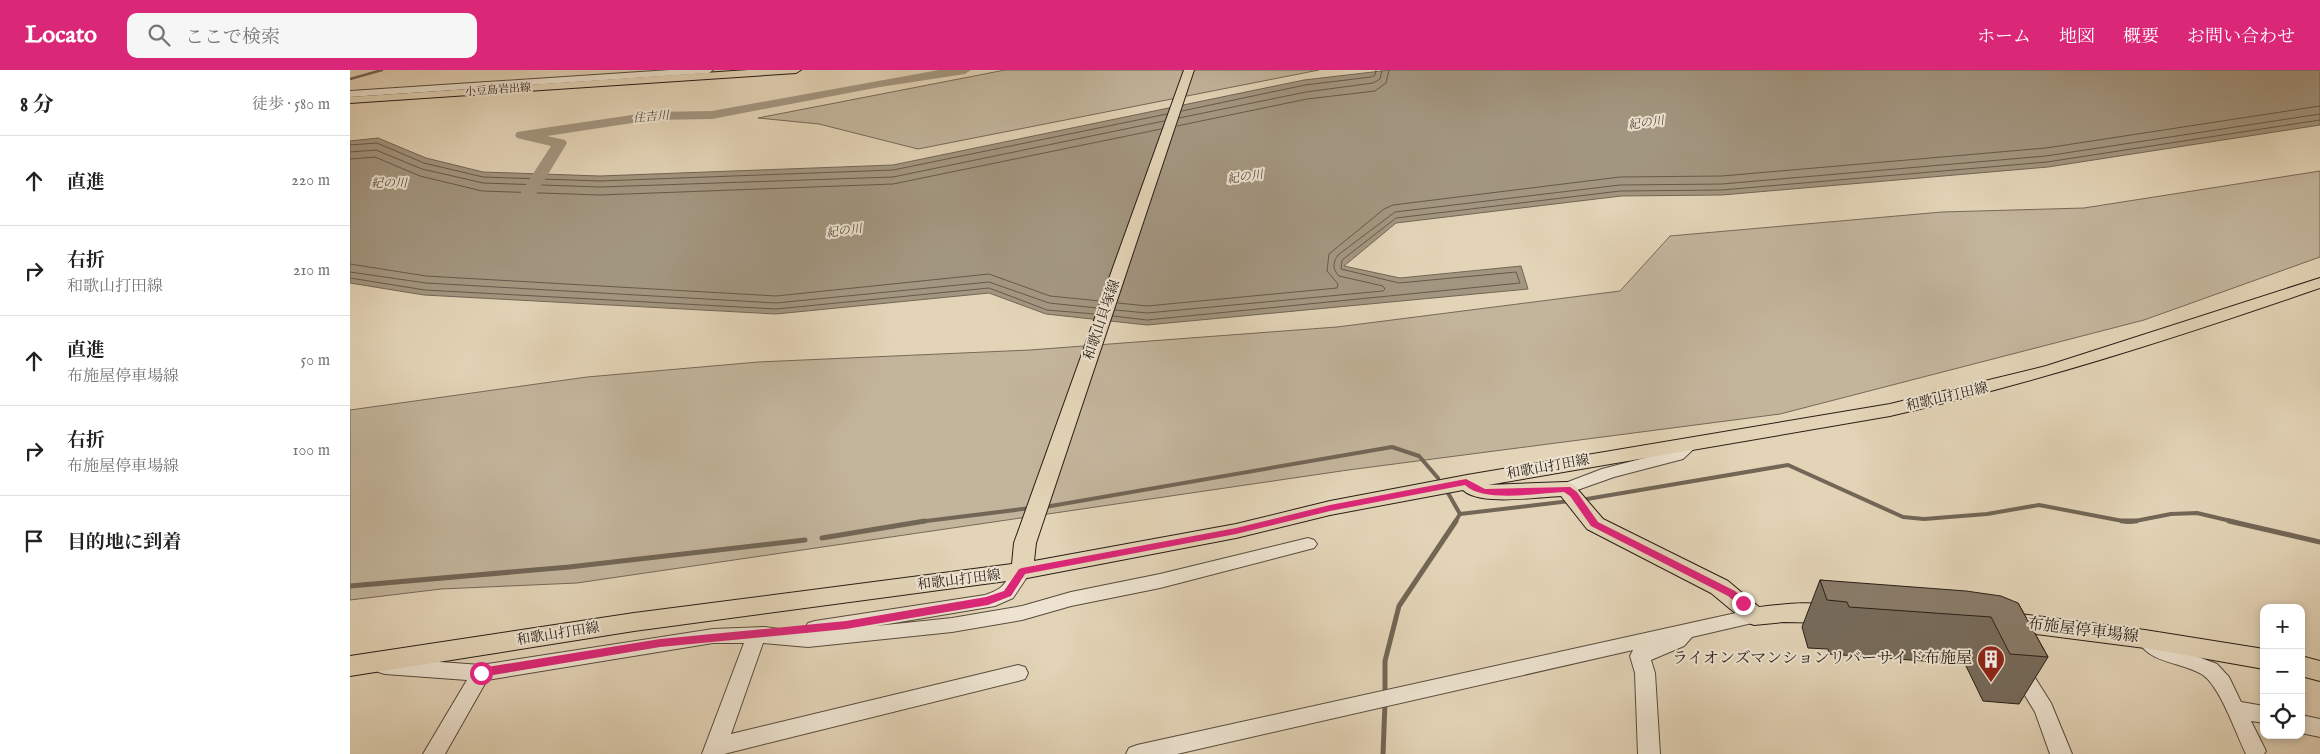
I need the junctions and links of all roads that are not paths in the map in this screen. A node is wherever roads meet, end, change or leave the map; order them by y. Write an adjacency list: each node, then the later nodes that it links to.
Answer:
1 (709, 70): 4 (street)
2 (796, 70): 5 (main road, 小豆島岩出線)
3 (1189, 70): 10 (main road, 和歌山貝塚線)
4 (350, 94)
5 (350, 100)
6 (2320, 283): 7 (main road, 和歌山打田線)
7 (1692, 443): 8 (main road, 和歌山打田線); 9 (street)
8 (1466, 482): 9 (main road); 12 (main road, 和歌山打田線)
9 (1574, 498): 14 (main road)
10 (1025, 543): 12 (main road, 和歌山貝塚線)
11 (1308, 544): 17 (street)
12 (1022, 571): 17 (street); 21 (main road, 和歌山打田線)
13 (1855, 615): 14 (main road)
14 (1754, 616): 16 (street)
15 (1987, 619): 18 (main road, 布施屋停車場線)
16 (1691, 629): 30 (street); 35 (street)
17 (756, 635): 24 (street); 32 (street)
18 (2145, 639): 20 (main road, 布施屋停車場線); 26 (street)
19 (2012, 658): 36 (street)
20 (2260, 658)
21 (357, 665): 24 (street)
22 (2305, 667): 23 (main road)
23 (2320, 671)
24 (481, 673): 33 (street)
25 (1018, 673): 32 (street)
26 (2235, 709): 27 (street); 31 (street)
27 (2260, 715)
28 (2305, 725): 29 (street)
29 (2320, 728)
30 (1185, 749): 34 (street)
31 (2255, 751)
32 (713, 752)
33 (434, 754)
34 (1137, 754)
35 (1650, 754)
36 (2061, 754)

